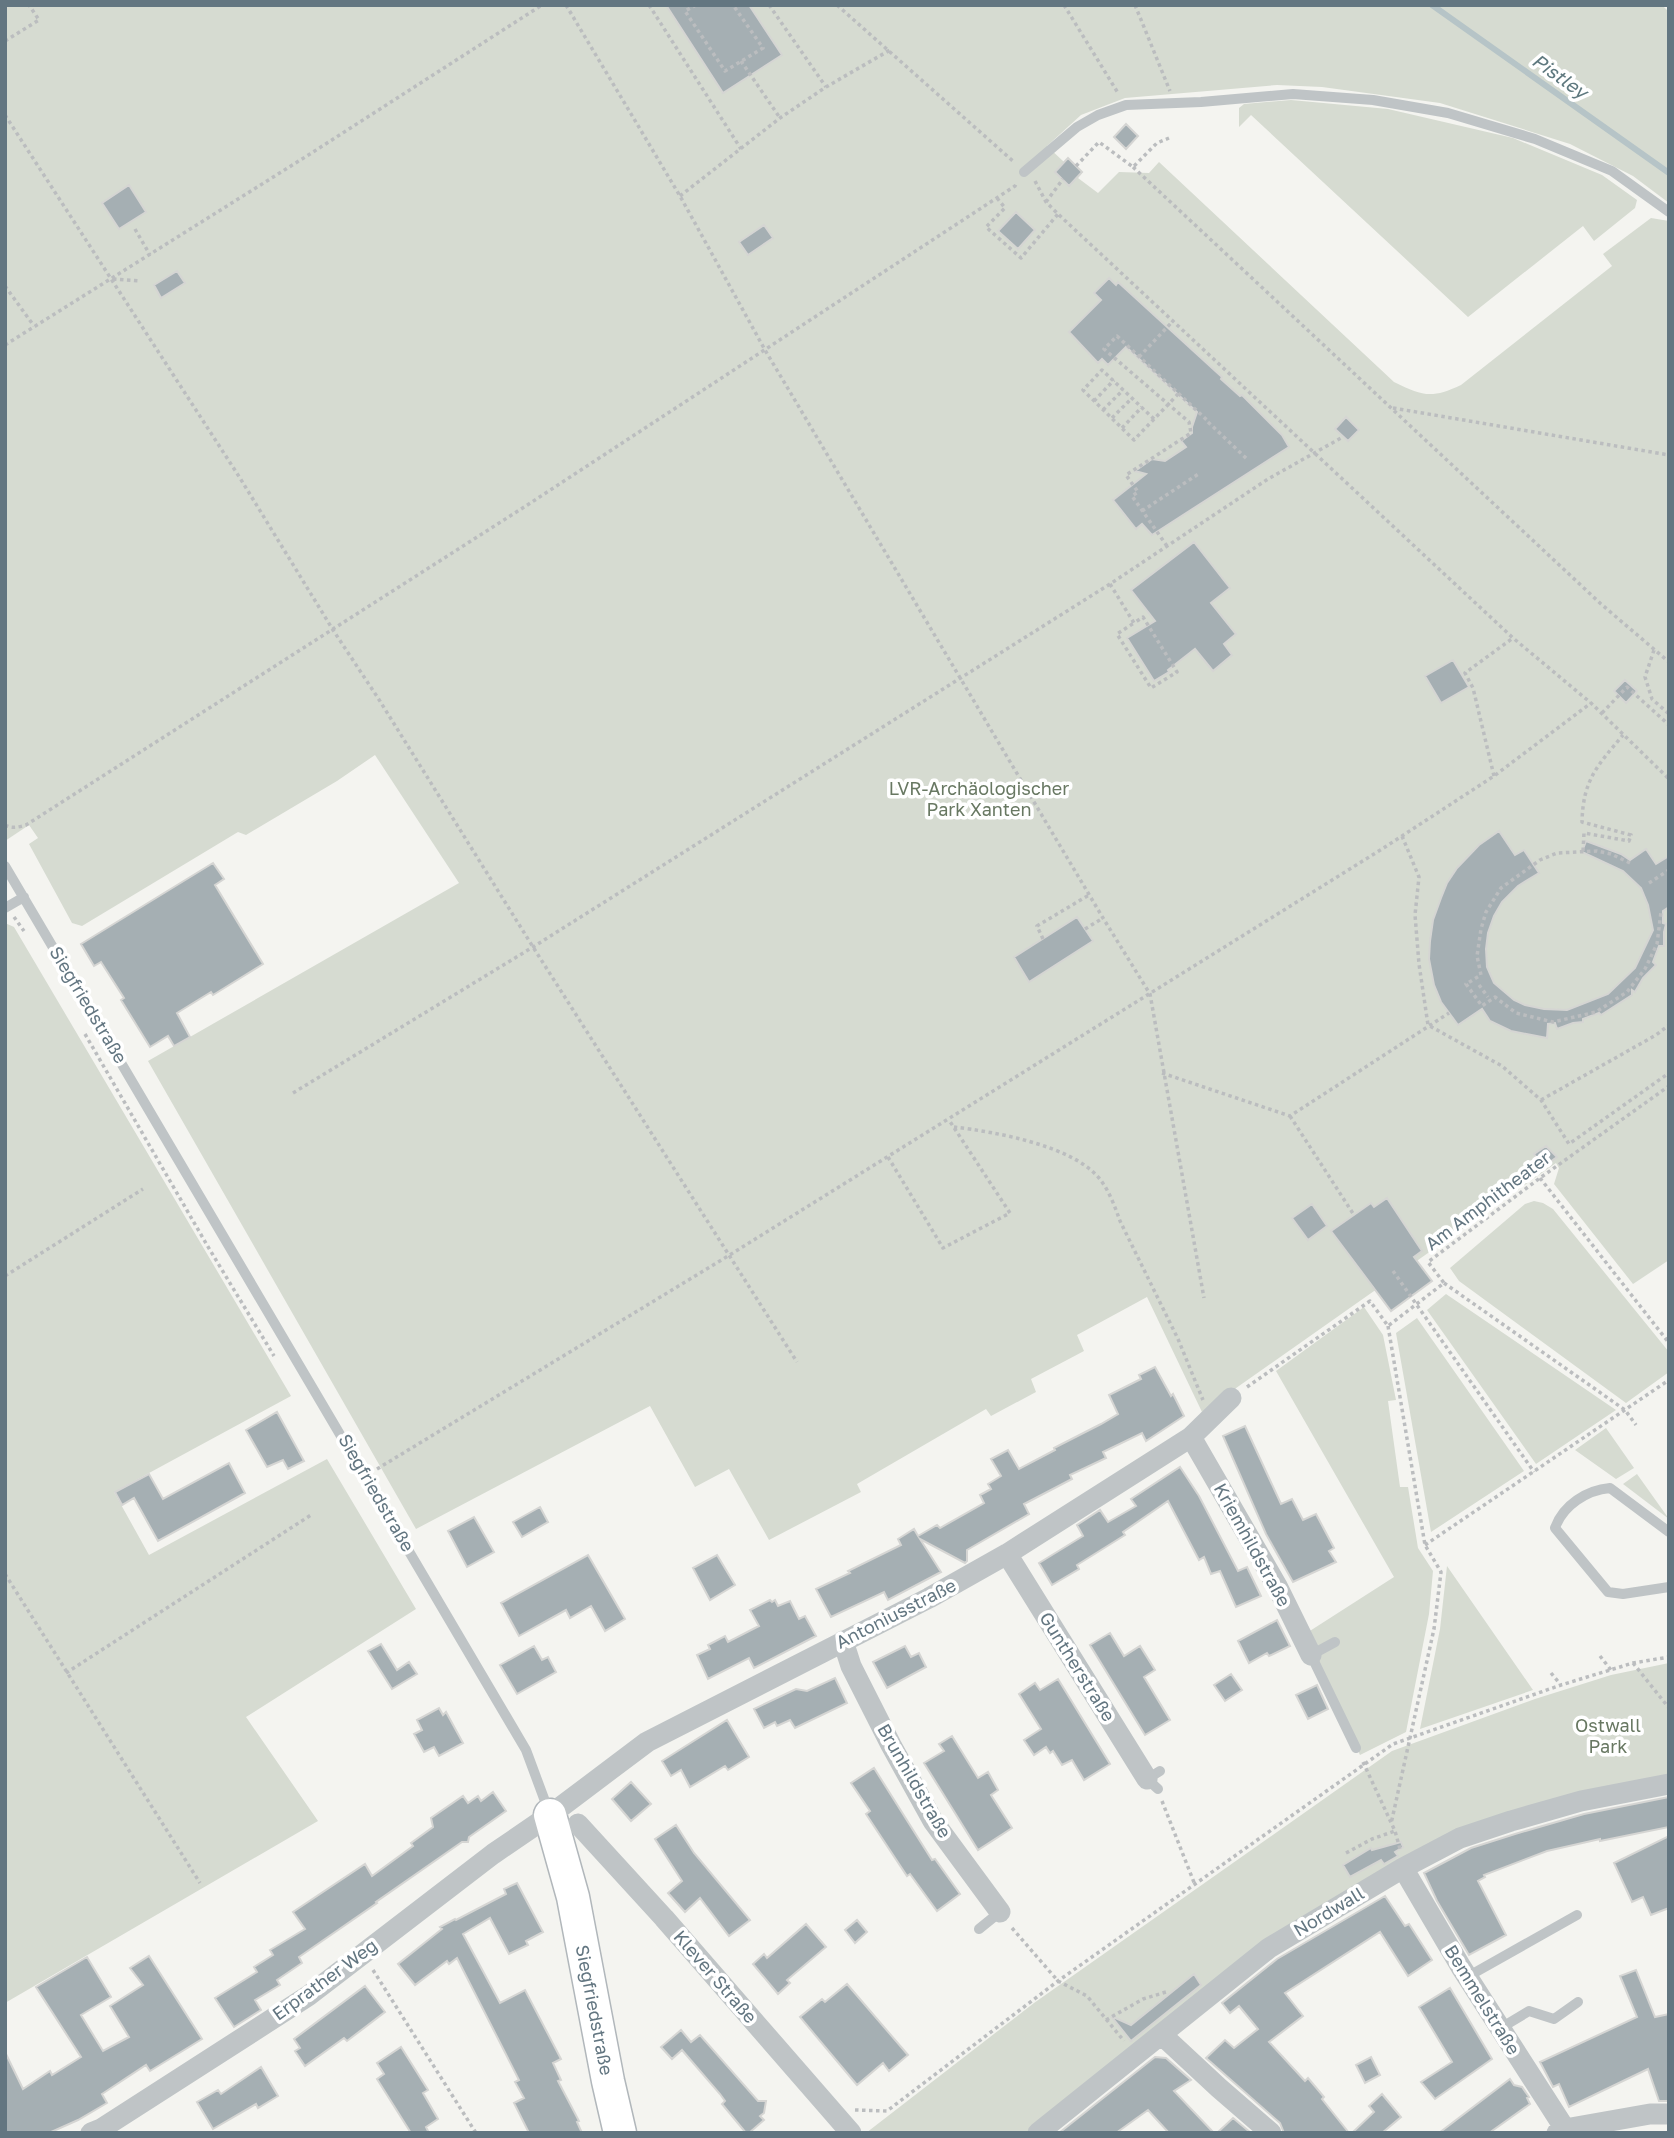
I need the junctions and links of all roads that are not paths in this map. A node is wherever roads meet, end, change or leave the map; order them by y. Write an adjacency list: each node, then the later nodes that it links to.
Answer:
1 (1024, 172): 2 (lane)
2 (1669, 212)
3 (5, 866): 4 (lane, Siegfriedstraße)
4 (24, 897): 5 (lane); 17 (lane, Siegfriedstraße)
5 (5, 908)
6 (1231, 1398): 7 (street, Antoniusstraße)
7 (1191, 1437): 9 (street, Antoniusstraße); 13 (street, Kriemhildstraße)
8 (1669, 1532): 10 (lane)
9 (1007, 1554): 11 (street, Antoniusstraße); 15 (street, Guntherstraße)
10 (1669, 1587)
11 (843, 1641): 17 (street, Antoniusstraße); 20 (street, Brunhildstraße)
12 (1335, 1642): 13 (lane)
13 (1311, 1655): 14 (lane)
14 (1356, 1748)
15 (1155, 1780)
16 (1669, 1784): 18 (street, Nordwall)
17 (564, 1819): 27 (street, Klever Straße); 29 (street, Erprather Weg); 30 (street, Siegfriedstraße)
18 (1402, 1859): 22 (street, Bemmelstraße); 25 (street, Nordwall)
19 (1577, 1915): 22 (lane)
20 (1002, 1916): 21 (lane)
21 (979, 1929)
22 (1468, 1978): 24 (street, Bemmelstraße)
23 (1578, 2002): 24 (lane)
24 (1499, 2029): 28 (street, Bemmelstraße)
25 (1162, 2035): 31 (street, Nordwall); 32 (street)
26 (1669, 2114): 28 (street)
27 (839, 2129)
28 (1561, 2131)
29 (90, 2133)
30 (621, 2133)
31 (1038, 2133)
32 (1271, 2133)

